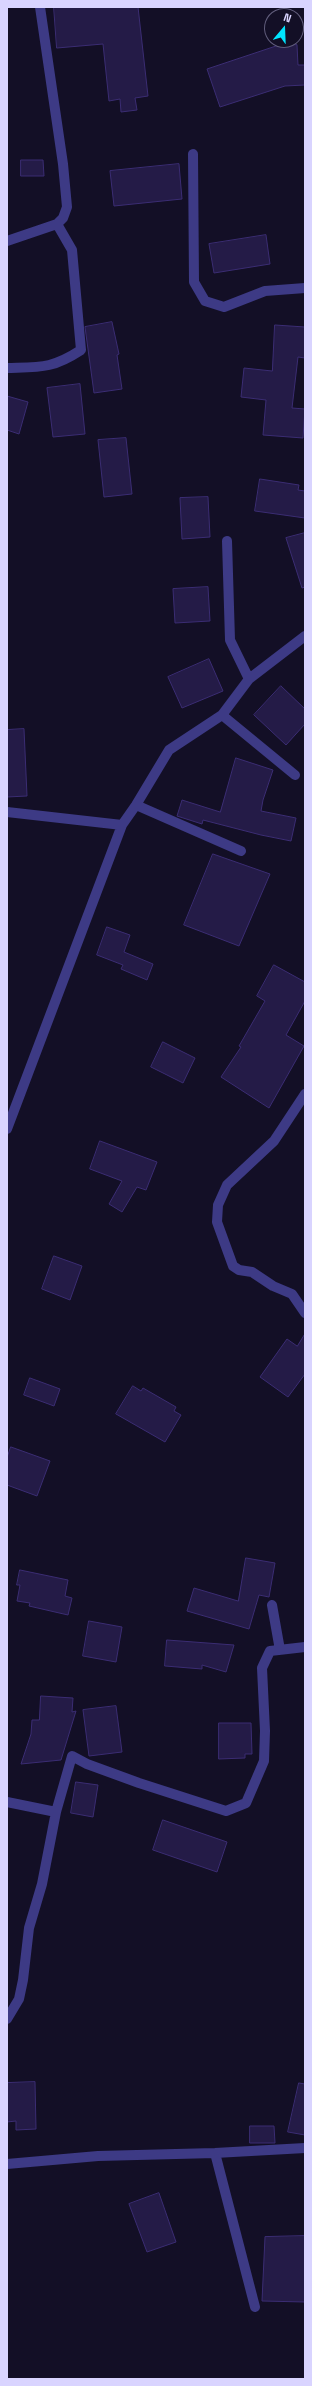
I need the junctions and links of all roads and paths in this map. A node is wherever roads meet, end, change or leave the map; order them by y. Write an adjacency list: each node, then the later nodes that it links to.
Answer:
1 (40, 7): 3 (street)
2 (193, 154): 5 (street)
3 (57, 224): 4 (street); 6 (street)
4 (7, 241)
5 (305, 288)
6 (7, 368)
7 (227, 541): 9 (street)
8 (305, 636): 9 (street)
9 (249, 679): 10 (street)
10 (222, 715): 11 (street); 12 (street)
11 (295, 775)
12 (136, 805): 14 (street); 15 (street)
13 (7, 812): 14 (street)
14 (122, 825): 17 (street)
15 (242, 851)
16 (305, 1094): 18 (street)
17 (7, 1129)
18 (305, 1313)
19 (272, 1605): 21 (street)
20 (305, 1647): 21 (street)
21 (280, 1650): 23 (street)
22 (7, 1802): 23 (street)
23 (56, 1812): 24 (street)
24 (7, 2019)
25 (305, 2148): 26 (street)
26 (215, 2153): 27 (street); 28 (street)
27 (7, 2164)
28 (255, 2307)

